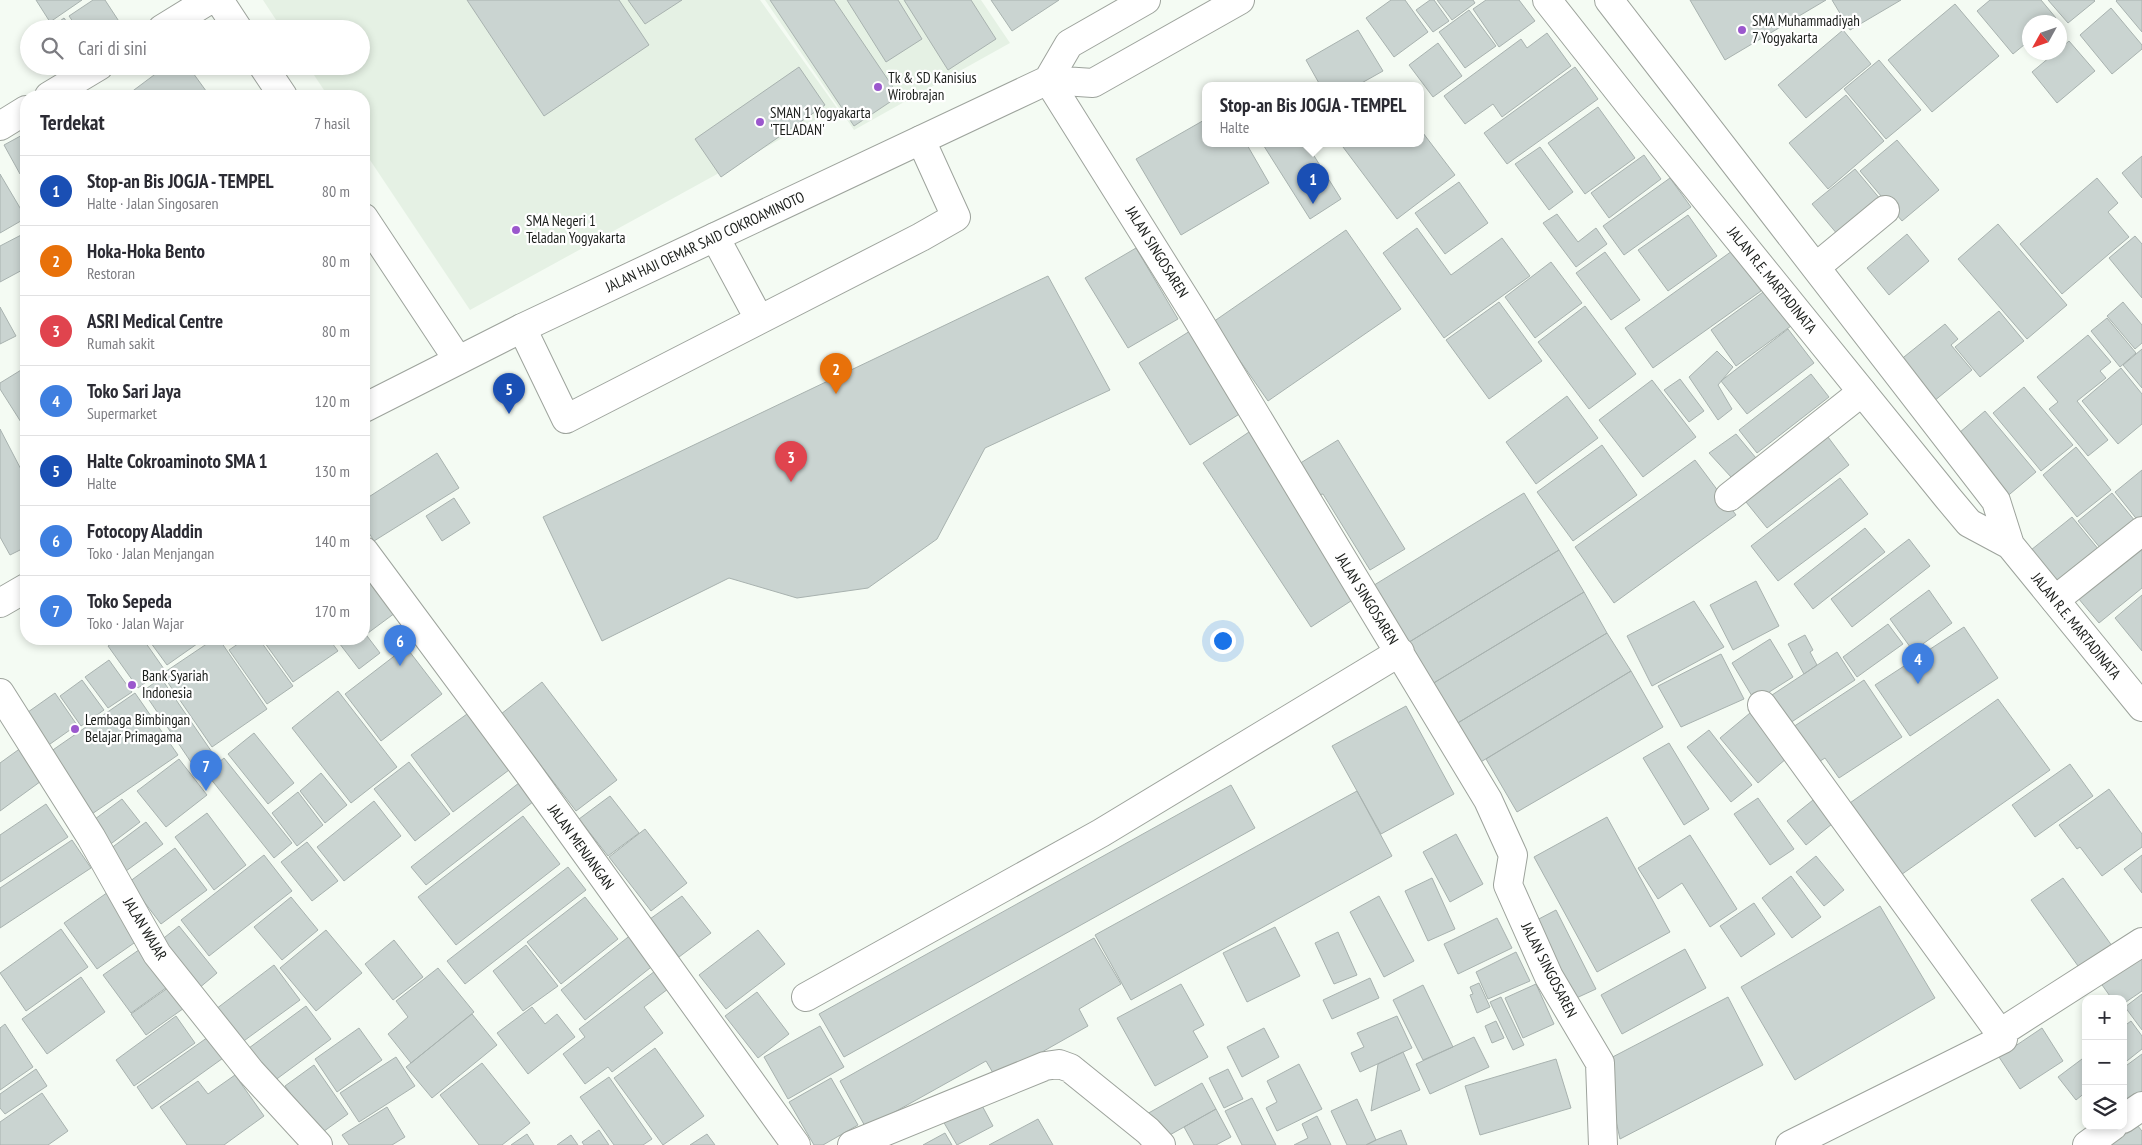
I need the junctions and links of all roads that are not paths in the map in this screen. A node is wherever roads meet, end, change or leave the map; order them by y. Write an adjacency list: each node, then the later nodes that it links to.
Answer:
1 (209, 0): 7 (street)
2 (220, 0): 8 (street)
3 (1146, 0): 11 (street)
4 (1240, 0): 11 (street, JALAN HAJI OEMAR SAID COKROAMINOTO)
5 (1547, 0): 24 (street, JALAN R.E. MARTADINATA)
6 (1610, 0): 20 (street, JALAN R.E. MARTADINATA)
7 (177, 20)
8 (232, 20)
9 (84, 75): 12 (street)
10 (269, 75): 13 (street)
11 (1048, 80): 16 (street, JALAN HAJI OEMAR SAID COKROAMINOTO); 33 (street, JALAN SINGOSAREN)
12 (59, 90)
13 (279, 90)
14 (20, 114): 15 (street)
15 (0, 126)
16 (921, 140): 19 (street, JALAN HAJI OEMAR SAID COKROAMINOTO); 21 (street)
17 (1885, 210): 20 (street)
18 (370, 227): 23 (street)
19 (715, 237): 21 (street); 22 (street, JALAN HAJI OEMAR SAID COKROAMINOTO)
20 (1816, 267): 28 (street, JALAN R.E. MARTADINATA)
21 (758, 319): 22 (street)
22 (522, 328): 23 (street, JALAN HAJI OEMAR SAID COKROAMINOTO)
23 (458, 360): 25 (street, JALAN HAJI OEMAR SAID COKROAMINOTO)
24 (1862, 392): 26 (street); 28 (street, JALAN R.E. MARTADINATA)
25 (370, 405)
26 (1729, 497)
27 (2142, 530): 31 (street)
28 (2010, 545): 31 (street, JALAN R.E. MARTADINATA)
29 (370, 559): 44 (street, JALAN MENJANGAN)
30 (20, 591): 32 (street)
31 (2055, 600): 36 (street, JALAN R.E. MARTADINATA)
32 (0, 603)
33 (1400, 652): 38 (street); 47 (street, JALAN SINGOSAREN)
34 (0, 693): 43 (street, JALAN WAJAR)
35 (1762, 705): 39 (street)
36 (2142, 707)
37 (2142, 942): 39 (street)
38 (806, 997)
39 (2000, 1033): 48 (street)
40 (2142, 1106): 41 (street)
41 (2127, 1116)
42 (2108, 1130): 49 (street)
43 (318, 1145)
44 (796, 1145)
45 (852, 1145): 46 (street)
46 (1161, 1145)
47 (1603, 1145)
48 (1790, 1145)
49 (2087, 1145)

